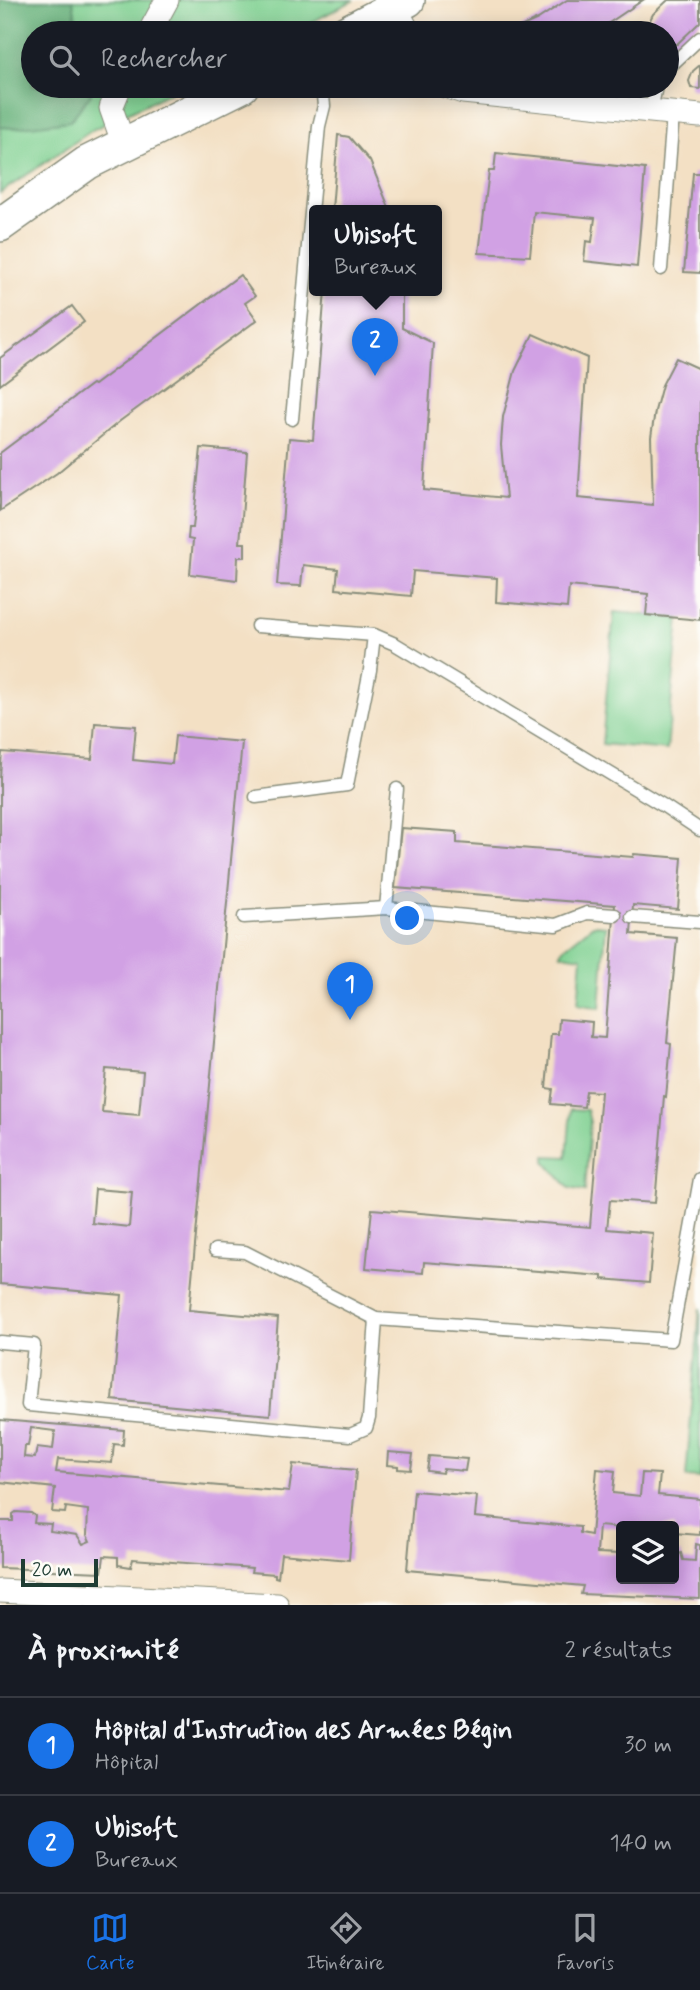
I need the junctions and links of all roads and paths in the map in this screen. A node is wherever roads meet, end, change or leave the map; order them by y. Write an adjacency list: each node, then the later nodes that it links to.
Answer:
1 (167, 0): 3 (street)
2 (404, 13): 4 (street)
3 (156, 21)
4 (380, 21)
5 (700, 38): 6 (lane)
6 (679, 58)
7 (115, 98): 14 (street)
8 (218, 98): 14 (street)
9 (323, 98): 15 (lane)
10 (523, 98): 12 (street)
11 (659, 98): 12 (lane)
12 (662, 112): 13 (street); 18 (lane)
13 (700, 116)
14 (124, 145): 16 (street)
15 (311, 205)
16 (0, 225)
17 (309, 227): 19 (lane)
18 (661, 269)
19 (292, 419)
20 (257, 626): 21 (lane)
21 (374, 635): 23 (lane); 24 (lane)
22 (397, 789): 25 (lane)
23 (256, 797)
24 (700, 830)
25 (386, 908): 26 (lane); 27 (lane)
26 (615, 915)
27 (244, 917)
28 (632, 917): 29 (lane)
29 (700, 922)
30 (700, 1179): 32 (lane)
31 (215, 1250): 32 (lane)
32 (376, 1319): 33 (lane)
33 (0, 1342)
34 (0, 1591): 35 (street)
35 (34, 1599): 36 (street)
36 (277, 1605)

